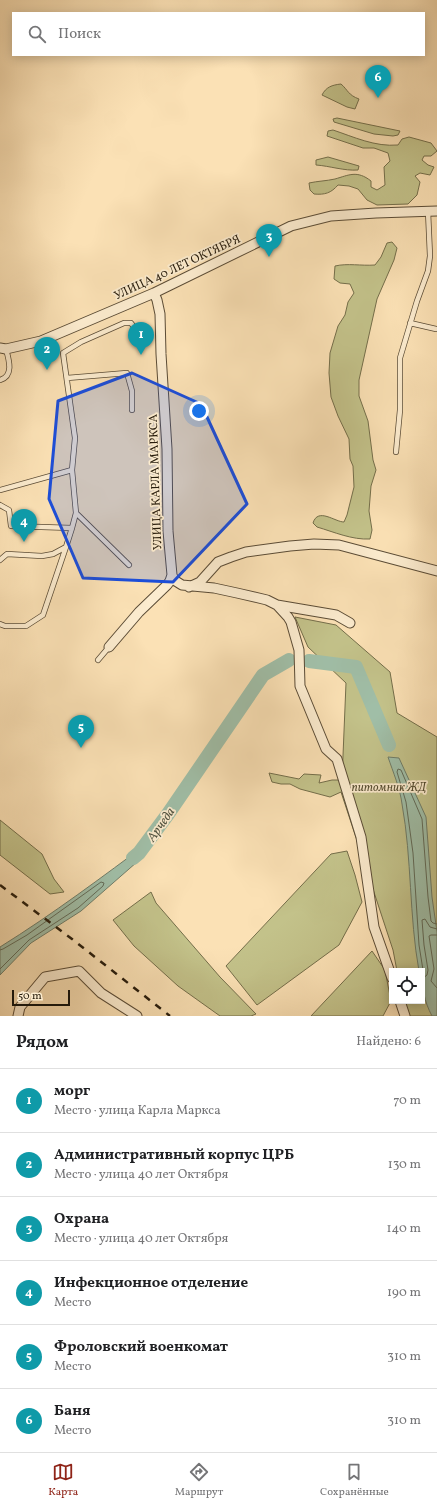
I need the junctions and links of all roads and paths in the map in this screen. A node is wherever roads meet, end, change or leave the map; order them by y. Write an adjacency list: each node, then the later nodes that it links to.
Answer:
1 (432, 211): 2 (lane); 4 (street, УЛИЦА 40 ЛЕТ ОКТЯБРЯ)
2 (430, 256): 3 (lane); 5 (lane)
3 (437, 256)
4 (154, 294): 8 (street, УЛИЦА 40 ЛЕТ ОКТЯБРЯ); 22 (street, УЛИЦА КАРЛА МАРКСА)
5 (410, 323): 6 (lane); 12 (lane)
6 (436, 329)
7 (139, 334): 9 (lane)
8 (3, 349): 10 (lane)
9 (67, 378): 11 (lane); 13 (lane)
10 (0, 380)
11 (132, 410)
12 (396, 452)
13 (72, 470): 14 (lane); 16 (lane)
14 (0, 490)
15 (0, 505): 17 (lane)
16 (76, 513): 17 (lane); 20 (lane)
17 (72, 528): 18 (lane)
18 (66, 547): 19 (lane); 26 (lane)
19 (0, 560)
20 (129, 565)
21 (437, 570): 23 (street)
22 (172, 575): 23 (street); 27 (street)
23 (189, 587): 24 (street)
24 (277, 605): 25 (street); 29 (street)
25 (350, 623)
26 (0, 624)
27 (109, 647): 28 (lane)
28 (98, 660)
29 (389, 970)
30 (401, 1004): 33 (street)
31 (18, 1016): 32 (street)
32 (137, 1016)
33 (406, 1016)

